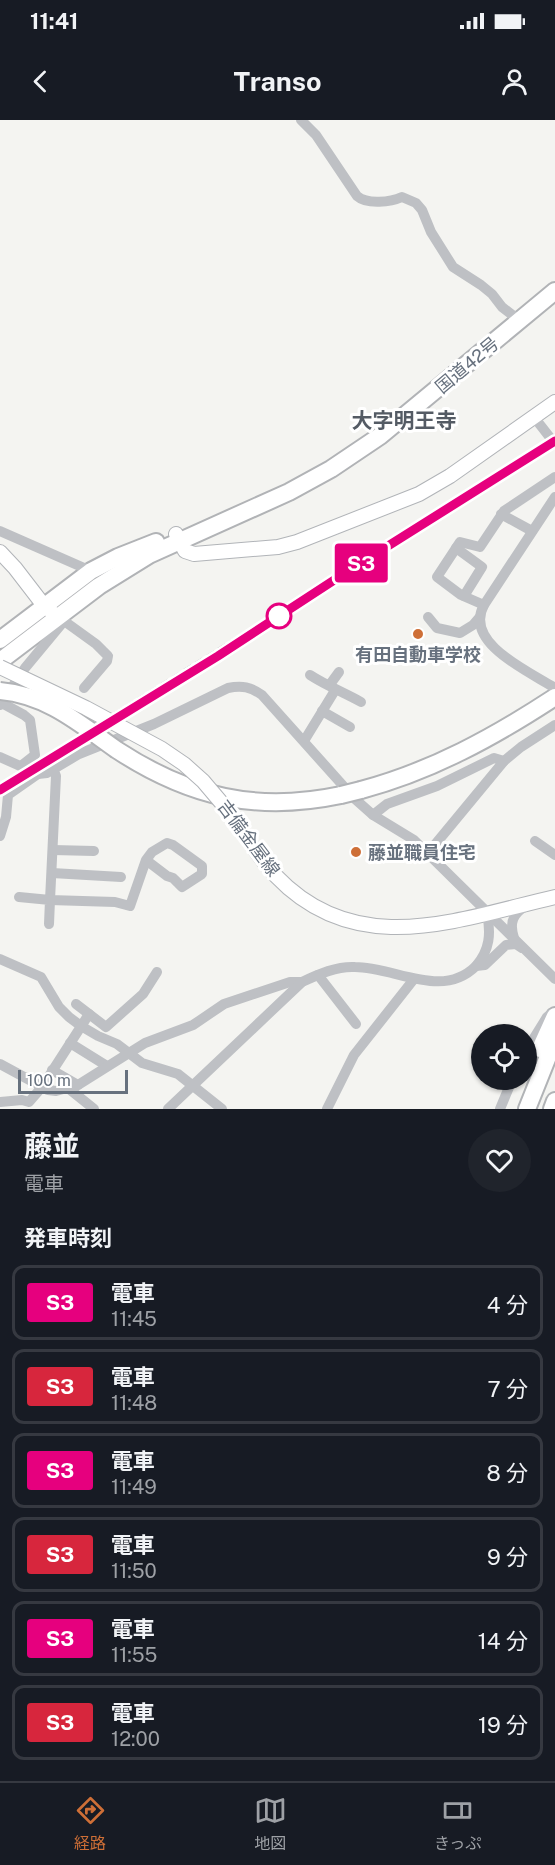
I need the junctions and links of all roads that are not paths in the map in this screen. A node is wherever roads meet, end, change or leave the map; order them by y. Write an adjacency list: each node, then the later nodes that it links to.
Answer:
1 (301, 120): 3 (street)
2 (555, 291): 3 (highway, 国道42号)
3 (520, 321): 12 (highway, 国道42号)
4 (555, 402): 5 (main road)
5 (534, 417): 6 (street); 12 (main road)
6 (555, 444)
7 (555, 477): 9 (street)
8 (555, 497): 11 (street)
9 (501, 514): 11 (street); 13 (street)
10 (0, 531): 15 (street)
11 (532, 531): 17 (street)
12 (178, 538): 15 (highway, 国道42号); 18 (highway, 国道42号)
13 (456, 548): 16 (street); 16 (street)
14 (0, 552): 18 (main road)
15 (91, 571): 18 (highway, 国道42号)
16 (464, 596): 17 (street)
17 (484, 605): 20 (street)
18 (55, 614): 21 (highway, 国道42号); 22 (highway, 国道42号); 27 (street); 29 (street)
19 (428, 617): 20 (street)
20 (479, 618): 26 (street)
21 (0, 640)
22 (0, 661)
23 (0, 667): 54 (main road, 吉備金屋線, bridge)
24 (339, 672): 28 (street)
25 (310, 675): 28 (street)
26 (553, 686): 29 (highway, bridge)
27 (84, 688)
28 (333, 688): 30 (street); 31 (street)
29 (0, 700): 37 (street)
30 (362, 702)
31 (322, 711): 33 (street); 34 (street)
32 (555, 725): 36 (street)
33 (350, 727)
34 (304, 741): 38 (street); 40 (street)
35 (0, 757): 37 (street)
36 (504, 761): 40 (street); 45 (street)
37 (21, 766): 39 (street)
38 (53, 769): 39 (street); 43 (street)
39 (38, 774): 41 (street)
40 (373, 815): 45 (street)
41 (0, 836)
42 (536, 841): 46 (street)
43 (53, 850): 44 (street); 48 (street)
44 (94, 851)
45 (428, 853): 54 (street)
46 (555, 855)
47 (146, 860): 47 (street); 52 (street)
48 (52, 873): 49 (street); 52 (street)
49 (121, 877)
50 (19, 897): 52 (street)
51 (555, 897): 53 (main road, 吉備金屋線)
52 (50, 900): 55 (street)
53 (537, 901): 54 (main road, 吉備金屋線); 56 (street)
54 (487, 913): 56 (street); 59 (street)
55 (49, 924)
56 (515, 940): 57 (street)
57 (525, 949): 59 (street); 63 (street)
58 (1, 964): 70 (street)
59 (476, 966): 62 (street)
60 (157, 972): 67 (street)
61 (318, 975): 62 (street); 64 (street); 69 (street)
62 (414, 979): 90 (street)
63 (555, 979)
64 (302, 982): 74 (street); 80 (street)
65 (76, 1004): 67 (street)
66 (555, 1009): 71 (street)
67 (89, 1014): 70 (street)
68 (555, 1016): 75 (highway)
69 (356, 1024)
70 (81, 1026): 73 (street); 74 (street)
71 (537, 1033)
72 (555, 1039): 93 (highway)
73 (70, 1043): 77 (street); 79 (street)
74 (128, 1053): 77 (street); 80 (street)
75 (537, 1056)
76 (0, 1064): 81 (street)
77 (107, 1066): 82 (street)
78 (555, 1068): 94 (highway)
79 (52, 1070): 81 (street); 82 (street)
80 (193, 1085): 88 (street); 89 (street)
81 (42, 1087): 82 (street); 86 (street)
82 (73, 1087): 87 (street)
83 (508, 1090): 91 (street)
84 (522, 1090): 92 (highway)
85 (555, 1101): 95 (highway)
86 (0, 1102)
87 (94, 1109)
88 (168, 1109)
89 (222, 1109)
90 (327, 1109)
91 (500, 1109)
92 (515, 1109)
93 (527, 1109)
94 (539, 1109)
95 (552, 1109)

